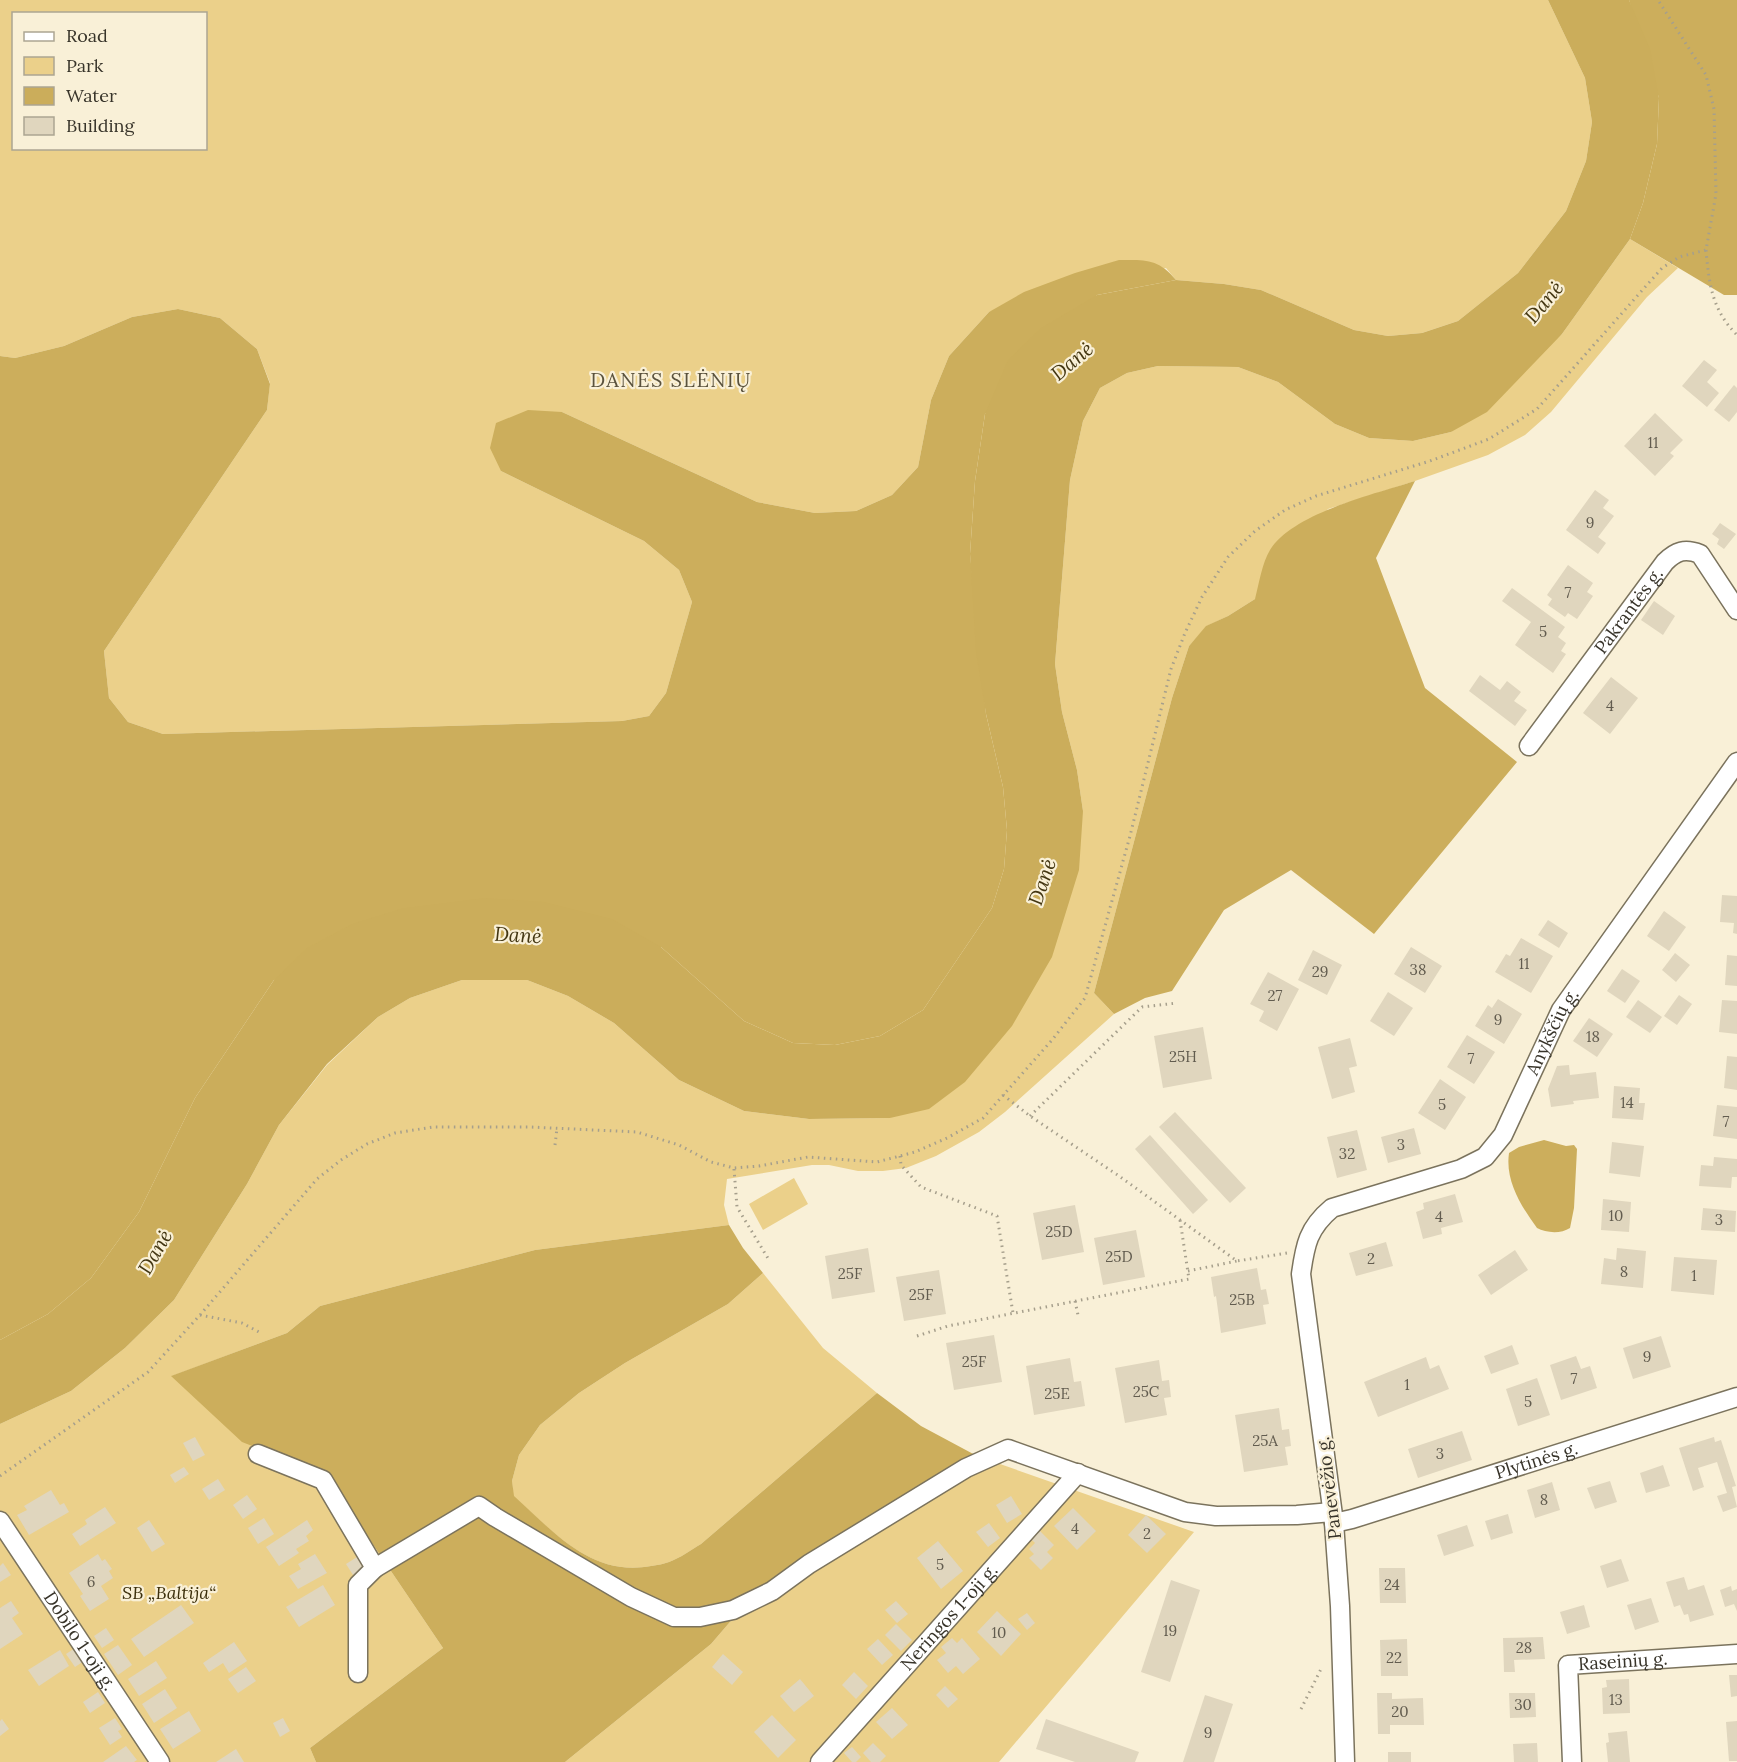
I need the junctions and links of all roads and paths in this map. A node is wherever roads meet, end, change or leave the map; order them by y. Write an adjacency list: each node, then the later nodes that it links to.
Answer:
1 (1658, 0): 2 (path)
2 (1706, 250): 3 (path); 8 (path)
3 (1737, 335)
4 (1737, 610): 5 (street, Pakrantės g.)
5 (1529, 746)
6 (1735, 765): 14 (street, Anykščių g.)
7 (1178, 1003): 9 (path)
8 (1003, 1095): 9 (path); 12 (path)
9 (1030, 1116): 15 (path)
10 (557, 1128): 11 (path); 13 (path); 22 (path)
11 (555, 1145)
12 (900, 1156): 13 (path); 21 (path)
13 (734, 1168): 17 (path)
14 (1318, 1219): 30 (street, Panevėžio g.)
15 (1180, 1220): 18 (path); 19 (path)
16 (1297, 1252): 18 (path)
17 (769, 1260)
18 (1237, 1261): 19 (path)
19 (1188, 1271): 20 (path)
20 (1075, 1301): 21 (path); 23 (path)
21 (1013, 1313): 25 (path)
22 (200, 1315): 24 (path); 29 (path)
23 (1078, 1315)
24 (259, 1332)
25 (917, 1336)
26 (1737, 1397): 30 (street, Plytinės g.)
27 (258, 1454): 32 (street)
28 (1078, 1473): 30 (street, Plytinės g.); 32 (street, Plytinės g.); 38 (street, Neringos 1-oji g.)
29 (0, 1476)
30 (1333, 1517): 39 (street, Panevėžio g.)
31 (0, 1521): 37 (street, Dobilo 1-oji g.)
32 (375, 1568): 35 (street)
33 (1737, 1654): 40 (street, Raseinių g.)
34 (1322, 1667): 36 (path)
35 (358, 1673)
36 (1301, 1709)
37 (160, 1762)
38 (820, 1762)
39 (1345, 1762)
40 (1572, 1762)

